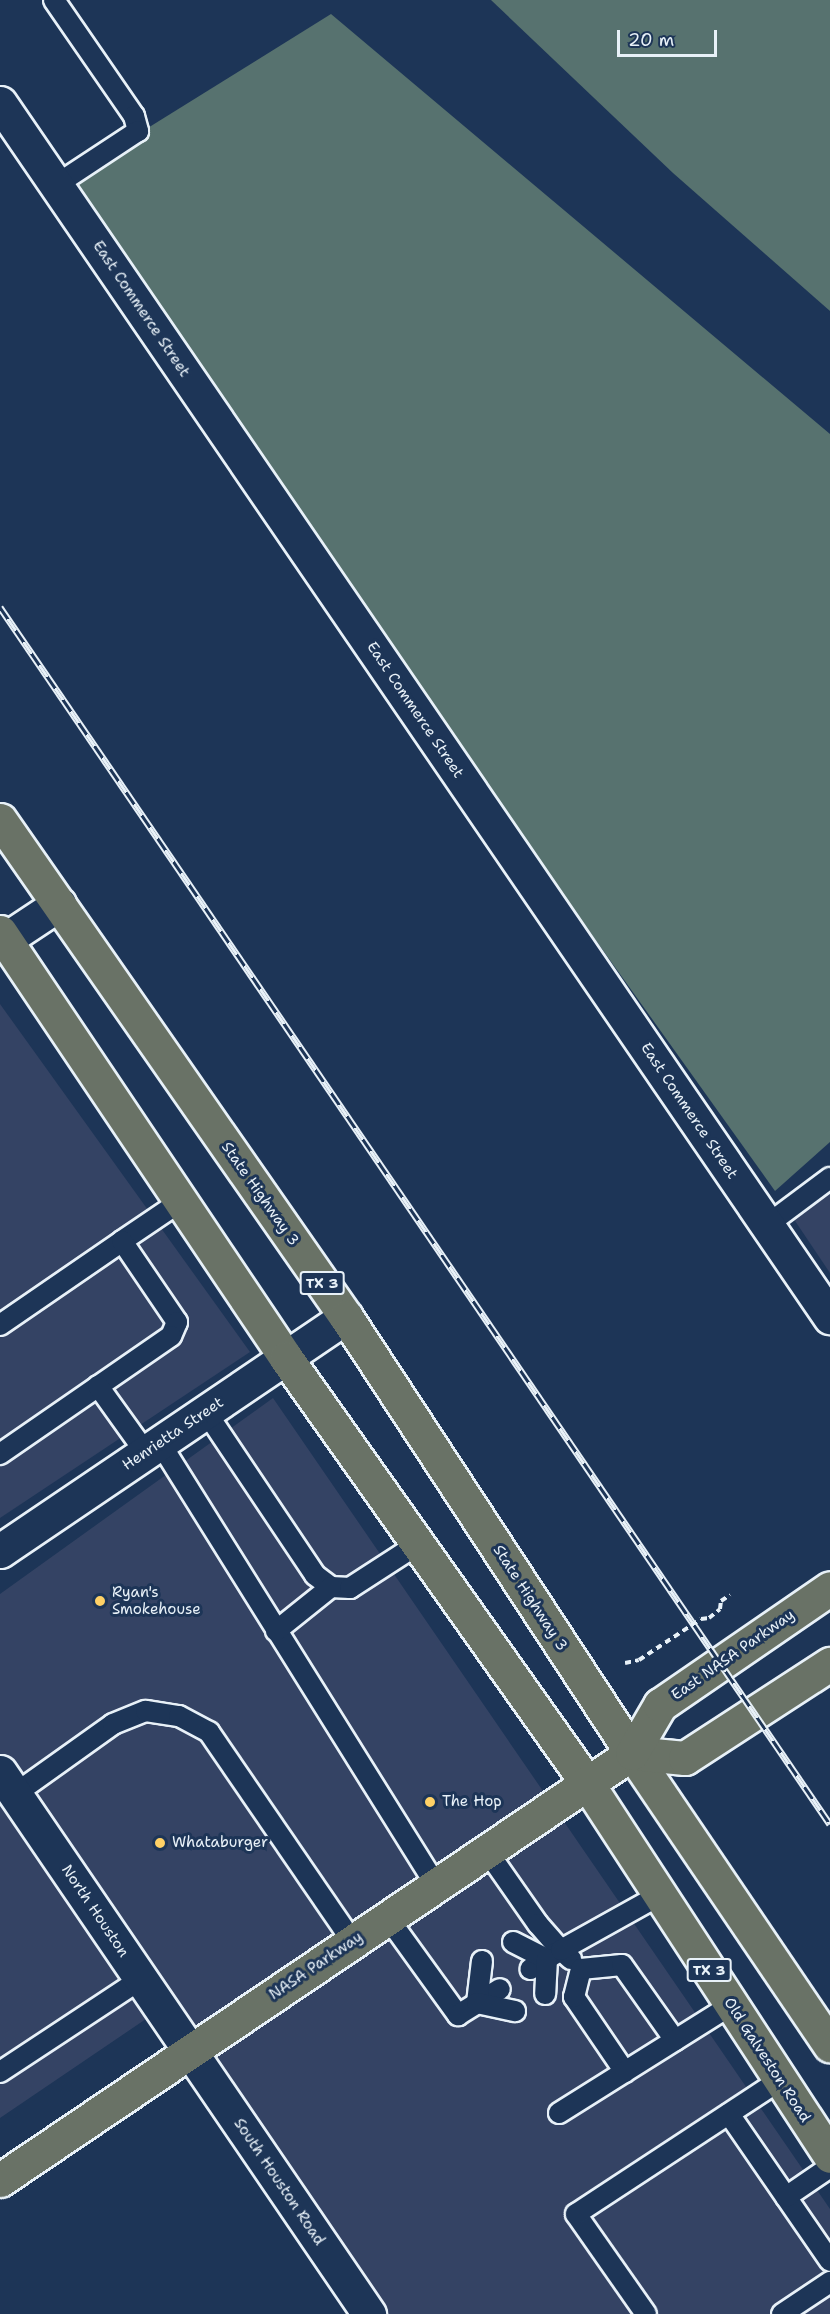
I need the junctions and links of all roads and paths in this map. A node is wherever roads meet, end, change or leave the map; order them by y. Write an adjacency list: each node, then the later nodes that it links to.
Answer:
1 (54, 0): 3 (lane)
2 (0, 103): 3 (street, East Commerce Street)
3 (56, 184): 9 (street, East Commerce Street)
4 (0, 820): 5 (main road, State Highway 3 / TX 3)
5 (59, 904): 6 (street); 11 (main road, State Highway 3 / TX 3)
6 (2, 938): 8 (main road, TX 3)
7 (830, 1178): 9 (lane)
8 (181, 1201): 10 (lane); 14 (main road, TX 3)
9 (767, 1225): 12 (street, East Commerce Street)
10 (122, 1241): 13 (lane); 15 (lane)
11 (346, 1317): 14 (street, Henrietta Street); 27 (main road, State Highway 3 / TX 3)
12 (830, 1317)
13 (0, 1325)
14 (286, 1358): 16 (street, Henrietta Street); 19 (main road, TX 3)
15 (98, 1386): 17 (lane); 18 (lane)
16 (206, 1412): 17 (street, Henrietta Street); 21 (lane)
17 (153, 1448): 20 (street, Henrietta Street); 24 (lane)
18 (0, 1454)
19 (418, 1544): 21 (lane); 29 (main road, TX 3)
20 (0, 1551)
21 (331, 1587): 24 (lane)
22 (830, 1588): 27 (main road, East NASA Parkway)
23 (730, 1595): 25 (path)
24 (276, 1631): 31 (lane)
25 (625, 1663)
26 (830, 1664): 27 (main road)
27 (632, 1753): 29 (main road, NASA Parkway); 46 (main road, TX 3)
28 (8, 1783): 34 (lane); 39 (street, North Houston)
29 (587, 1783): 30 (main road, NASA Parkway); 32 (main road, Old Galveston Road / TX 3)
30 (487, 1851): 31 (main road, NASA Parkway); 36 (lane)
31 (436, 1885): 33 (main road, NASA Parkway)
32 (660, 1895): 36 (lane); 43 (main road, Old Galveston Road / TX 3)
33 (388, 1918): 34 (main road, NASA Parkway); 42 (lane)
34 (353, 1942): 47 (main road, NASA Parkway)
35 (513, 1942): 36 (lane)
36 (546, 1960): 38 (lane); 41 (lane)
37 (482, 1961): 42 (lane)
38 (581, 1969): 45 (lane); 49 (lane)
39 (141, 1979): 47 (street, North Houston); 48 (lane)
40 (500, 1989): 42 (lane)
41 (544, 1994)
42 (477, 2003): 44 (lane)
43 (731, 2005): 45 (lane); 50 (main road, Old Galveston Road / TX 3)
44 (515, 2011)
45 (675, 2040): 49 (lane)
46 (830, 2045)
47 (190, 2050): 55 (main road, NASA Parkway); 59 (street, South Houston Road)
48 (0, 2072)
49 (625, 2072): 51 (lane)
50 (780, 2080): 52 (lane); 53 (main road, Old Galveston Road / TX 3)
51 (559, 2113)
52 (729, 2114): 56 (lane); 60 (lane)
53 (830, 2156)
54 (830, 2167): 56 (lane)
55 (0, 2180)
56 (786, 2197): 57 (lane)
57 (830, 2261)
58 (830, 2282): 61 (lane)
59 (369, 2314)
60 (646, 2314)
61 (782, 2314)

